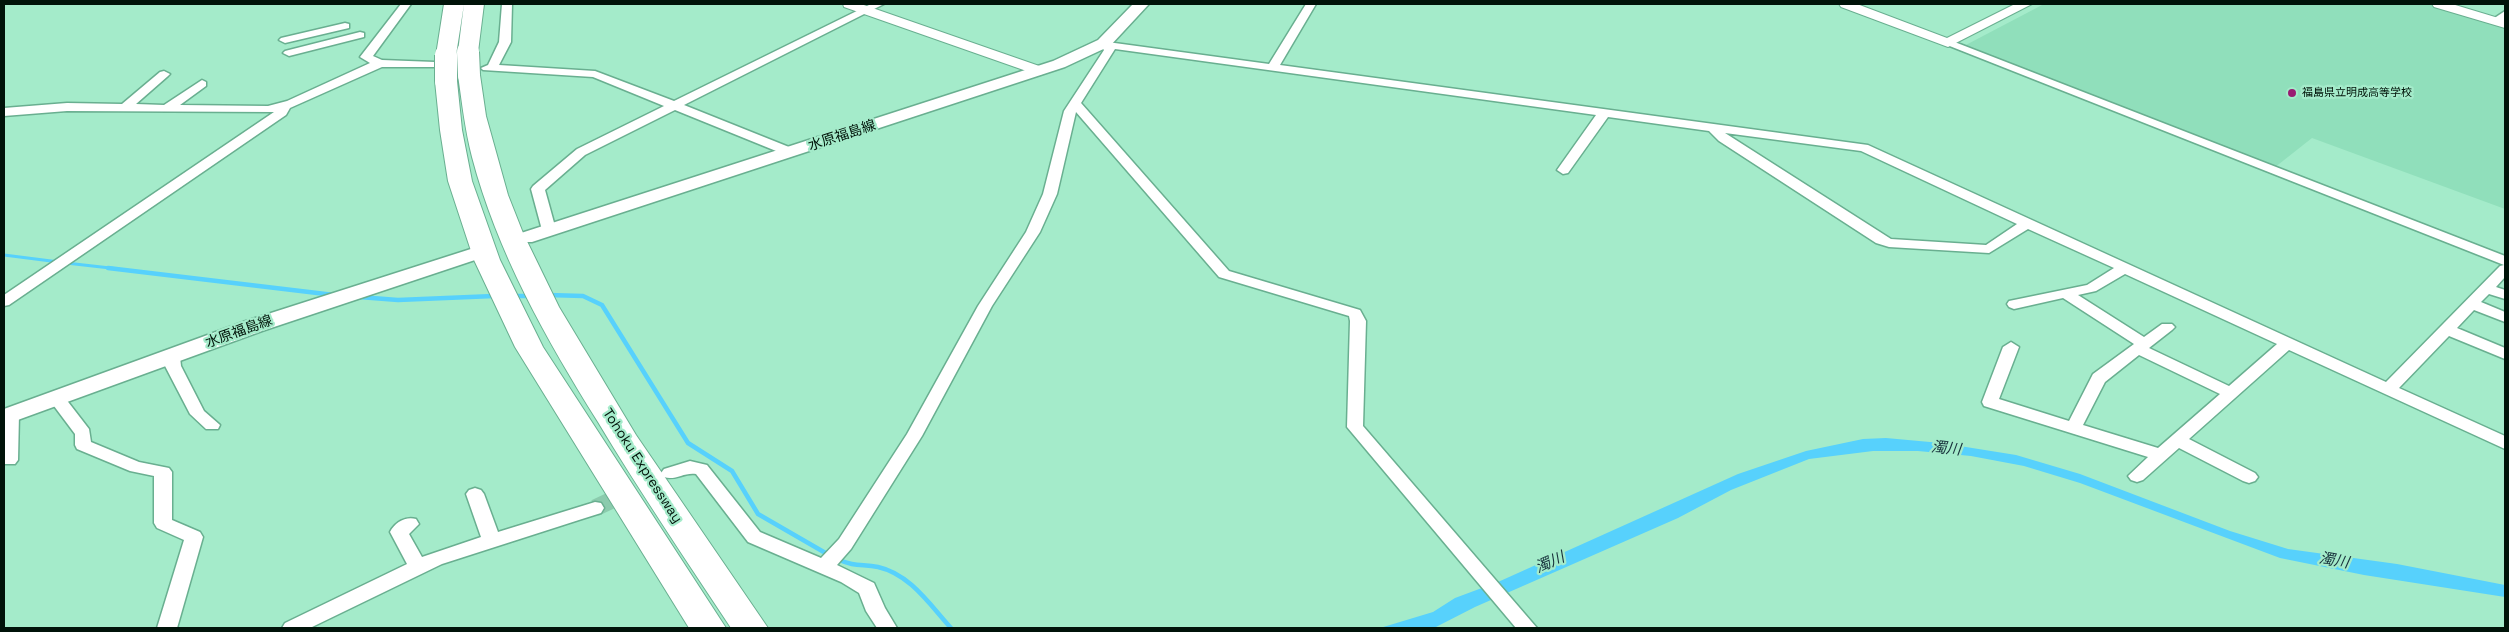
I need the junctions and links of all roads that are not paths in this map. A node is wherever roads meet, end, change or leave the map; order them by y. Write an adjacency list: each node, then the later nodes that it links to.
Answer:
1 (406, 4): 17 (street)
2 (454, 4): 22 (highway)
3 (474, 4): 24 (highway, bridge)
4 (507, 4): 24 (street)
5 (849, 4): 11 (street)
6 (1141, 4): 18 (main road, 水原福島線)
7 (1310, 4): 23 (street)
8 (1846, 4): 19 (street)
9 (2025, 4): 19 (street)
10 (2439, 4): 13 (street)
11 (873, 7): 25 (street); 29 (street)
12 (334, 19): 14 (street)
13 (2502, 20)
14 (345, 26): 15 (street); 16 (street)
15 (360, 35): 17 (street); 20 (street)
16 (285, 40)
17 (380, 41): 21 (street)
18 (1104, 42): 23 (street); 25 (main road, 水原福島線); 28 (street)
19 (1948, 43): 42 (street)
20 (289, 53)
21 (380, 63): 22 (street); 30 (street)
22 (442, 67): 41 (highway)
23 (1272, 68): 34 (street)
24 (482, 71): 29 (street); 40 (highway)
25 (1040, 71): 36 (main road, 水原福島線)
26 (164, 74): 31 (street)
27 (202, 84): 32 (street)
28 (1075, 103): 77 (street); 83 (street)
29 (676, 105): 36 (street); 39 (street)
30 (283, 107): 32 (street); 48 (street)
31 (125, 108): 32 (street); 33 (street)
32 (166, 109)
33 (4, 112)
34 (1605, 112): 35 (street); 37 (street)
35 (1712, 127): 38 (street); 38 (street)
36 (790, 152): 39 (main road, 水原福島線)
37 (1563, 170)
38 (2028, 223): 43 (street)
39 (549, 230): 40 (main road, 水原福島線)
40 (521, 246): 81 (highway, Tohoku Expressway)
41 (482, 257): 58 (main road, 水原福島線); 80 (highway)
42 (2505, 261)
43 (2125, 267): 46 (street); 54 (street)
44 (2505, 268): 45 (street)
45 (2486, 288): 47 (street); 49 (street)
46 (2066, 294): 50 (street); 55 (street)
47 (2505, 295)
48 (4, 302)
49 (2471, 303): 51 (street); 53 (street)
50 (2014, 304)
51 (2505, 317)
52 (2167, 327): 55 (street)
53 (2446, 329): 57 (street); 59 (street)
54 (2288, 343): 59 (street); 60 (street)
55 (2141, 346): 60 (street); 64 (street)
56 (2011, 347): 64 (street)
57 (2505, 354)
58 (172, 357): 61 (main road, 水原福島線); 63 (street)
59 (2389, 389): 66 (street)
60 (2231, 393): 65 (street)
61 (56, 398): 62 (main road, 水原福島線); 78 (street)
62 (7, 415): 68 (street)
63 (212, 425)
64 (2073, 429): 67 (street)
65 (2177, 440): 67 (street); 71 (street)
66 (2505, 443)
67 (2160, 456): 70 (street)
68 (9, 460)
69 (670, 473): 77 (street)
70 (2137, 476)
71 (2249, 477)
72 (475, 494): 75 (street)
73 (596, 508): 75 (street)
74 (410, 524): 76 (street)
75 (491, 539): 76 (street)
76 (418, 568): 79 (street)
77 (823, 568): 82 (street)
78 (167, 628)
79 (292, 628)
80 (708, 628)
81 (750, 628)
82 (887, 628)
83 (1527, 628)

